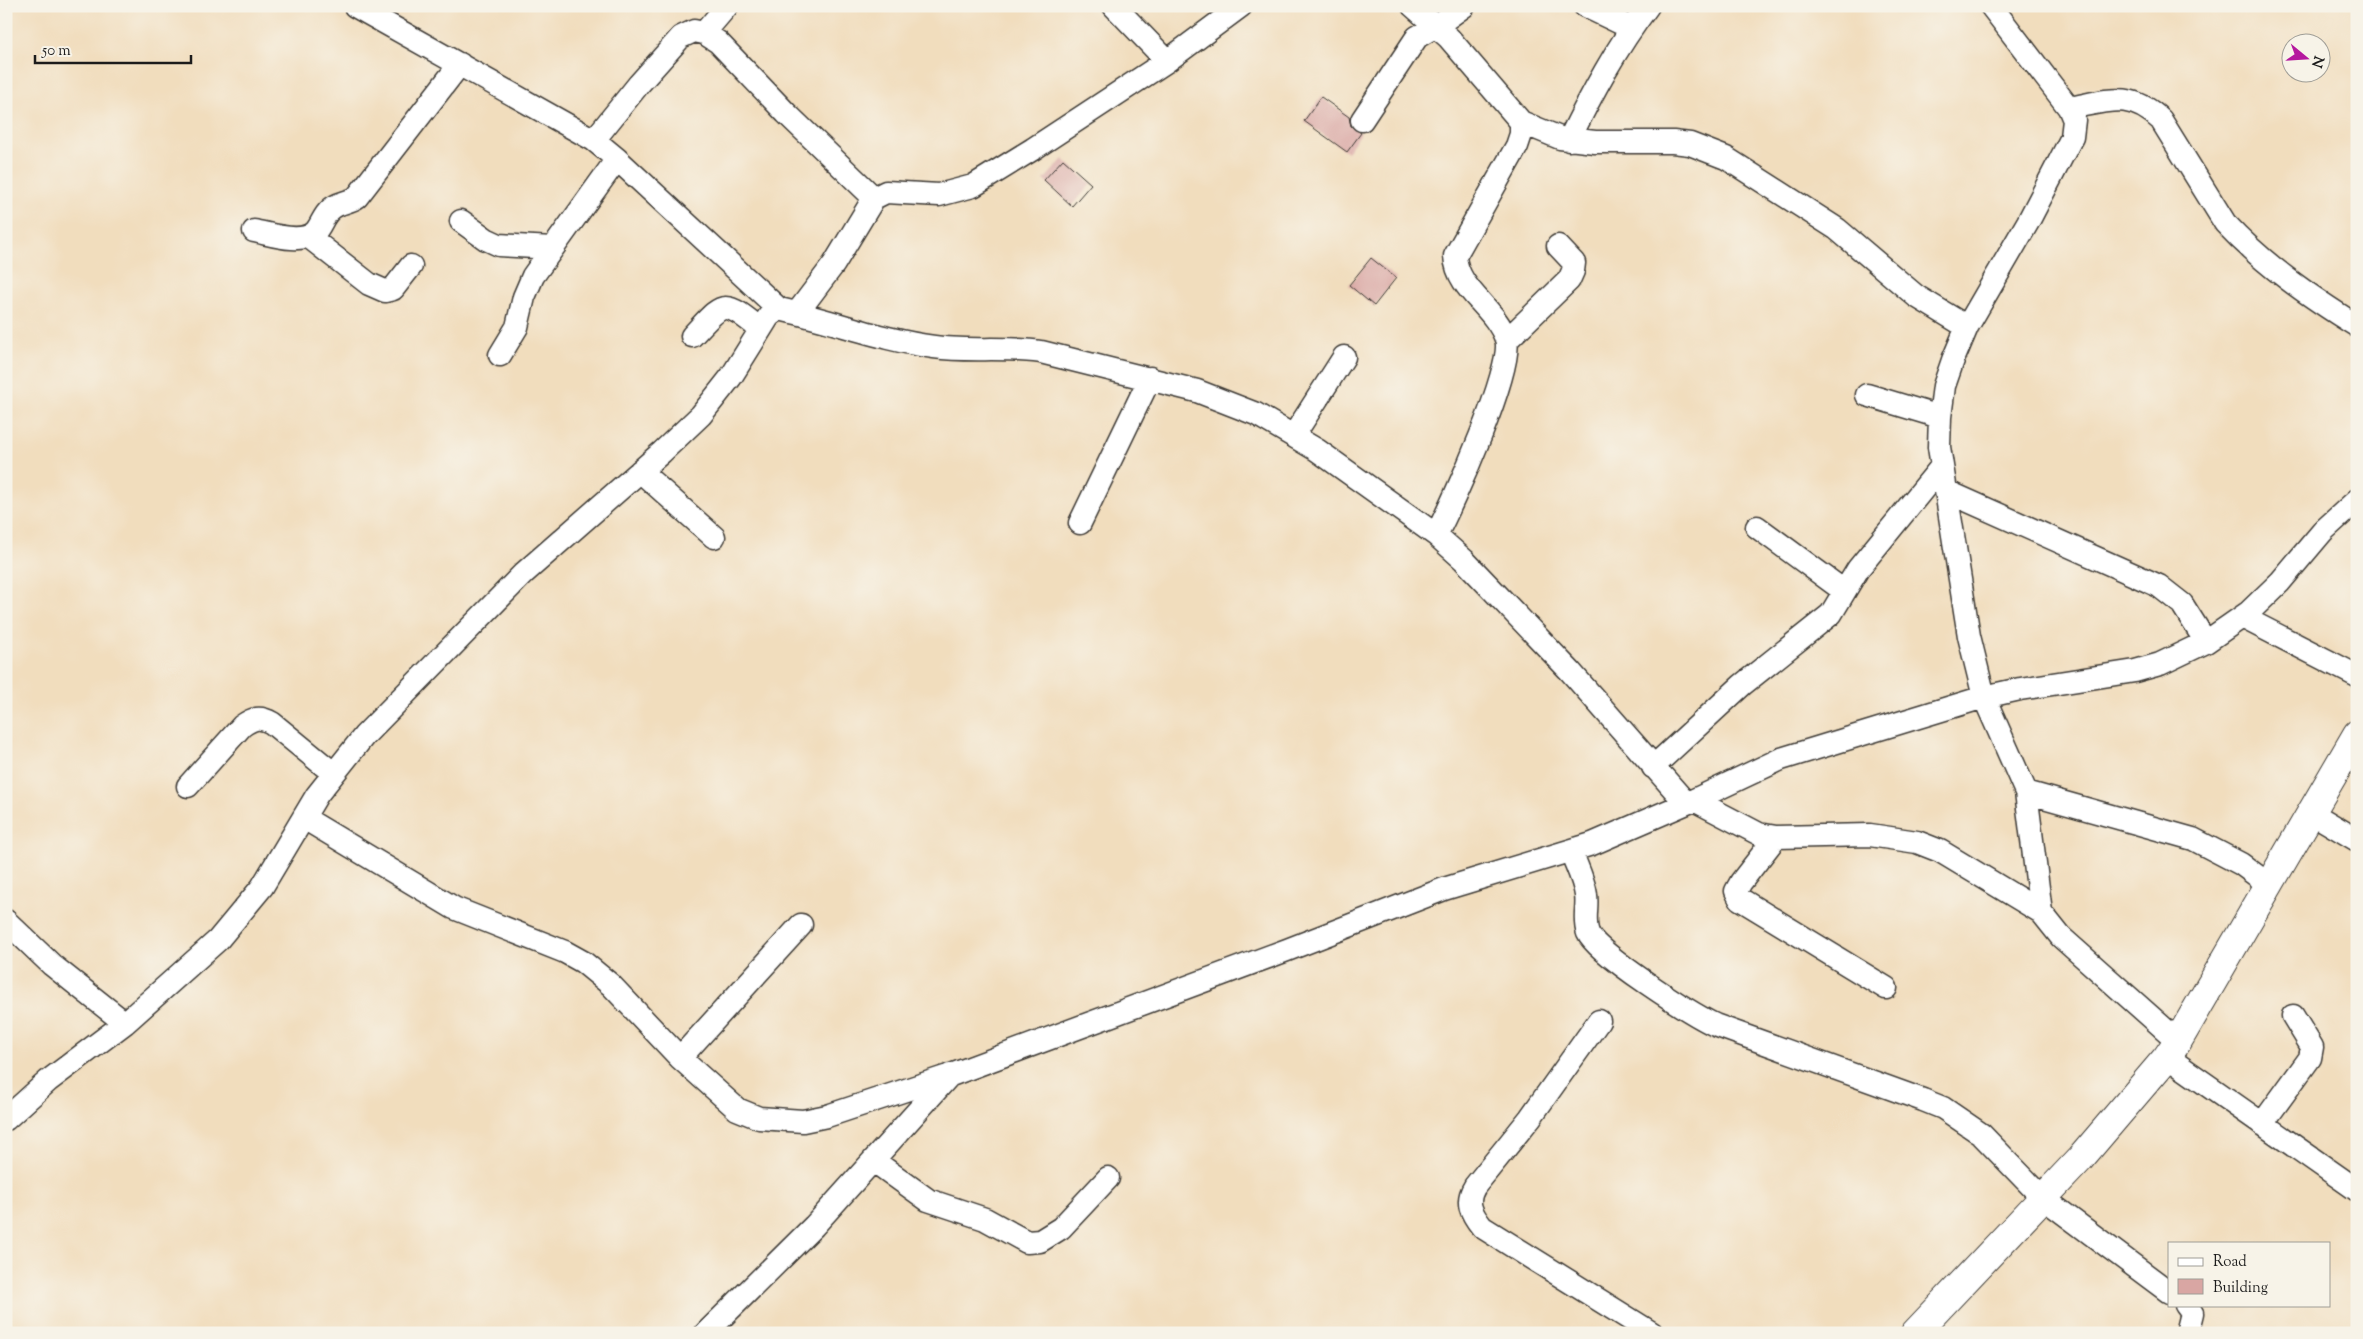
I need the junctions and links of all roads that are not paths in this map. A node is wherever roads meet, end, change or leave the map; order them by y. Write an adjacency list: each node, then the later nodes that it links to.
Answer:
1 (355, 6): 14 (street)
2 (727, 6): 12 (street)
3 (1114, 6): 13 (street)
4 (1241, 6): 13 (street)
5 (1413, 6): 10 (street)
6 (1464, 6): 10 (street)
7 (1584, 6): 11 (street)
8 (1648, 6): 11 (street)
9 (1991, 6): 15 (street)
10 (1436, 26): 16 (street); 17 (street)
11 (1631, 28): 19 (street)
12 (704, 32): 18 (street); 21 (street)
13 (1166, 61): 21 (street)
14 (460, 64): 18 (street); 24 (street)
15 (2069, 108): 29 (street); 30 (street)
16 (1362, 120)
17 (1521, 122): 19 (street); 33 (street)
18 (594, 140): 20 (street)
19 (1569, 140): 29 (street)
20 (618, 159): 26 (street); 28 (street)
21 (874, 198): 28 (street)
22 (461, 221): 26 (street)
23 (254, 231): 24 (street)
24 (309, 237): 27 (street)
25 (1558, 246): 33 (street)
26 (553, 248): 34 (street)
27 (411, 266)
28 (788, 311): 31 (street); 36 (street)
29 (1967, 326): 38 (street)
30 (2357, 326)
31 (760, 329): 32 (street); 41 (street)
32 (692, 336)
33 (1507, 340): 46 (street)
34 (500, 355)
35 (1344, 356): 39 (street)
36 (1150, 378): 39 (street); 44 (street)
37 (1866, 395): 38 (street)
38 (1940, 416): 40 (street)
39 (1294, 435): 46 (street)
40 (1942, 466): 42 (street); 48 (street)
41 (640, 471): 47 (street); 55 (street)
42 (1946, 491): 50 (street); 52 (street)
43 (2357, 500): 49 (street)
44 (1080, 523)
45 (1757, 527): 48 (street)
46 (1436, 535): 54 (street)
47 (714, 537)
48 (1844, 591): 54 (street)
49 (2242, 617): 50 (street); 51 (street)
50 (2206, 642): 52 (street)
51 (2357, 676)
52 (1984, 697): 57 (street); 58 (street)
53 (2357, 734): 59 (main road)
54 (1653, 766): 58 (street)
55 (333, 773): 56 (street); 60 (street)
56 (188, 786)
57 (2026, 792): 64 (street); 65 (street)
58 (1690, 802): 61 (street); 63 (street)
59 (2310, 812): 62 (street); 64 (main road)
60 (304, 818): 71 (street); 73 (street)
61 (1776, 837): 65 (street); 68 (street)
62 (2357, 840)
63 (1571, 851): 74 (street); 80 (street)
64 (2268, 884): 72 (main road)
65 (2041, 912): 72 (street)
66 (6, 921): 71 (street)
67 (801, 926): 73 (street)
68 (1886, 988)
69 (2293, 1016): 76 (street)
70 (1599, 1021): 84 (street)
71 (125, 1023): 75 (street)
72 (2173, 1049): 76 (street); 80 (main road)
73 (680, 1058): 74 (street)
74 (951, 1075): 77 (street)
75 (6, 1119)
76 (2262, 1124): 79 (street)
77 (874, 1161): 78 (street); 83 (street)
78 (1108, 1178)
79 (2357, 1190)
80 (2043, 1198): 81 (street); 85 (main road)
81 (2168, 1291)
82 (2187, 1306): 86 (street)
83 (706, 1333)
84 (1652, 1333)
85 (1915, 1333)
86 (2187, 1333)

